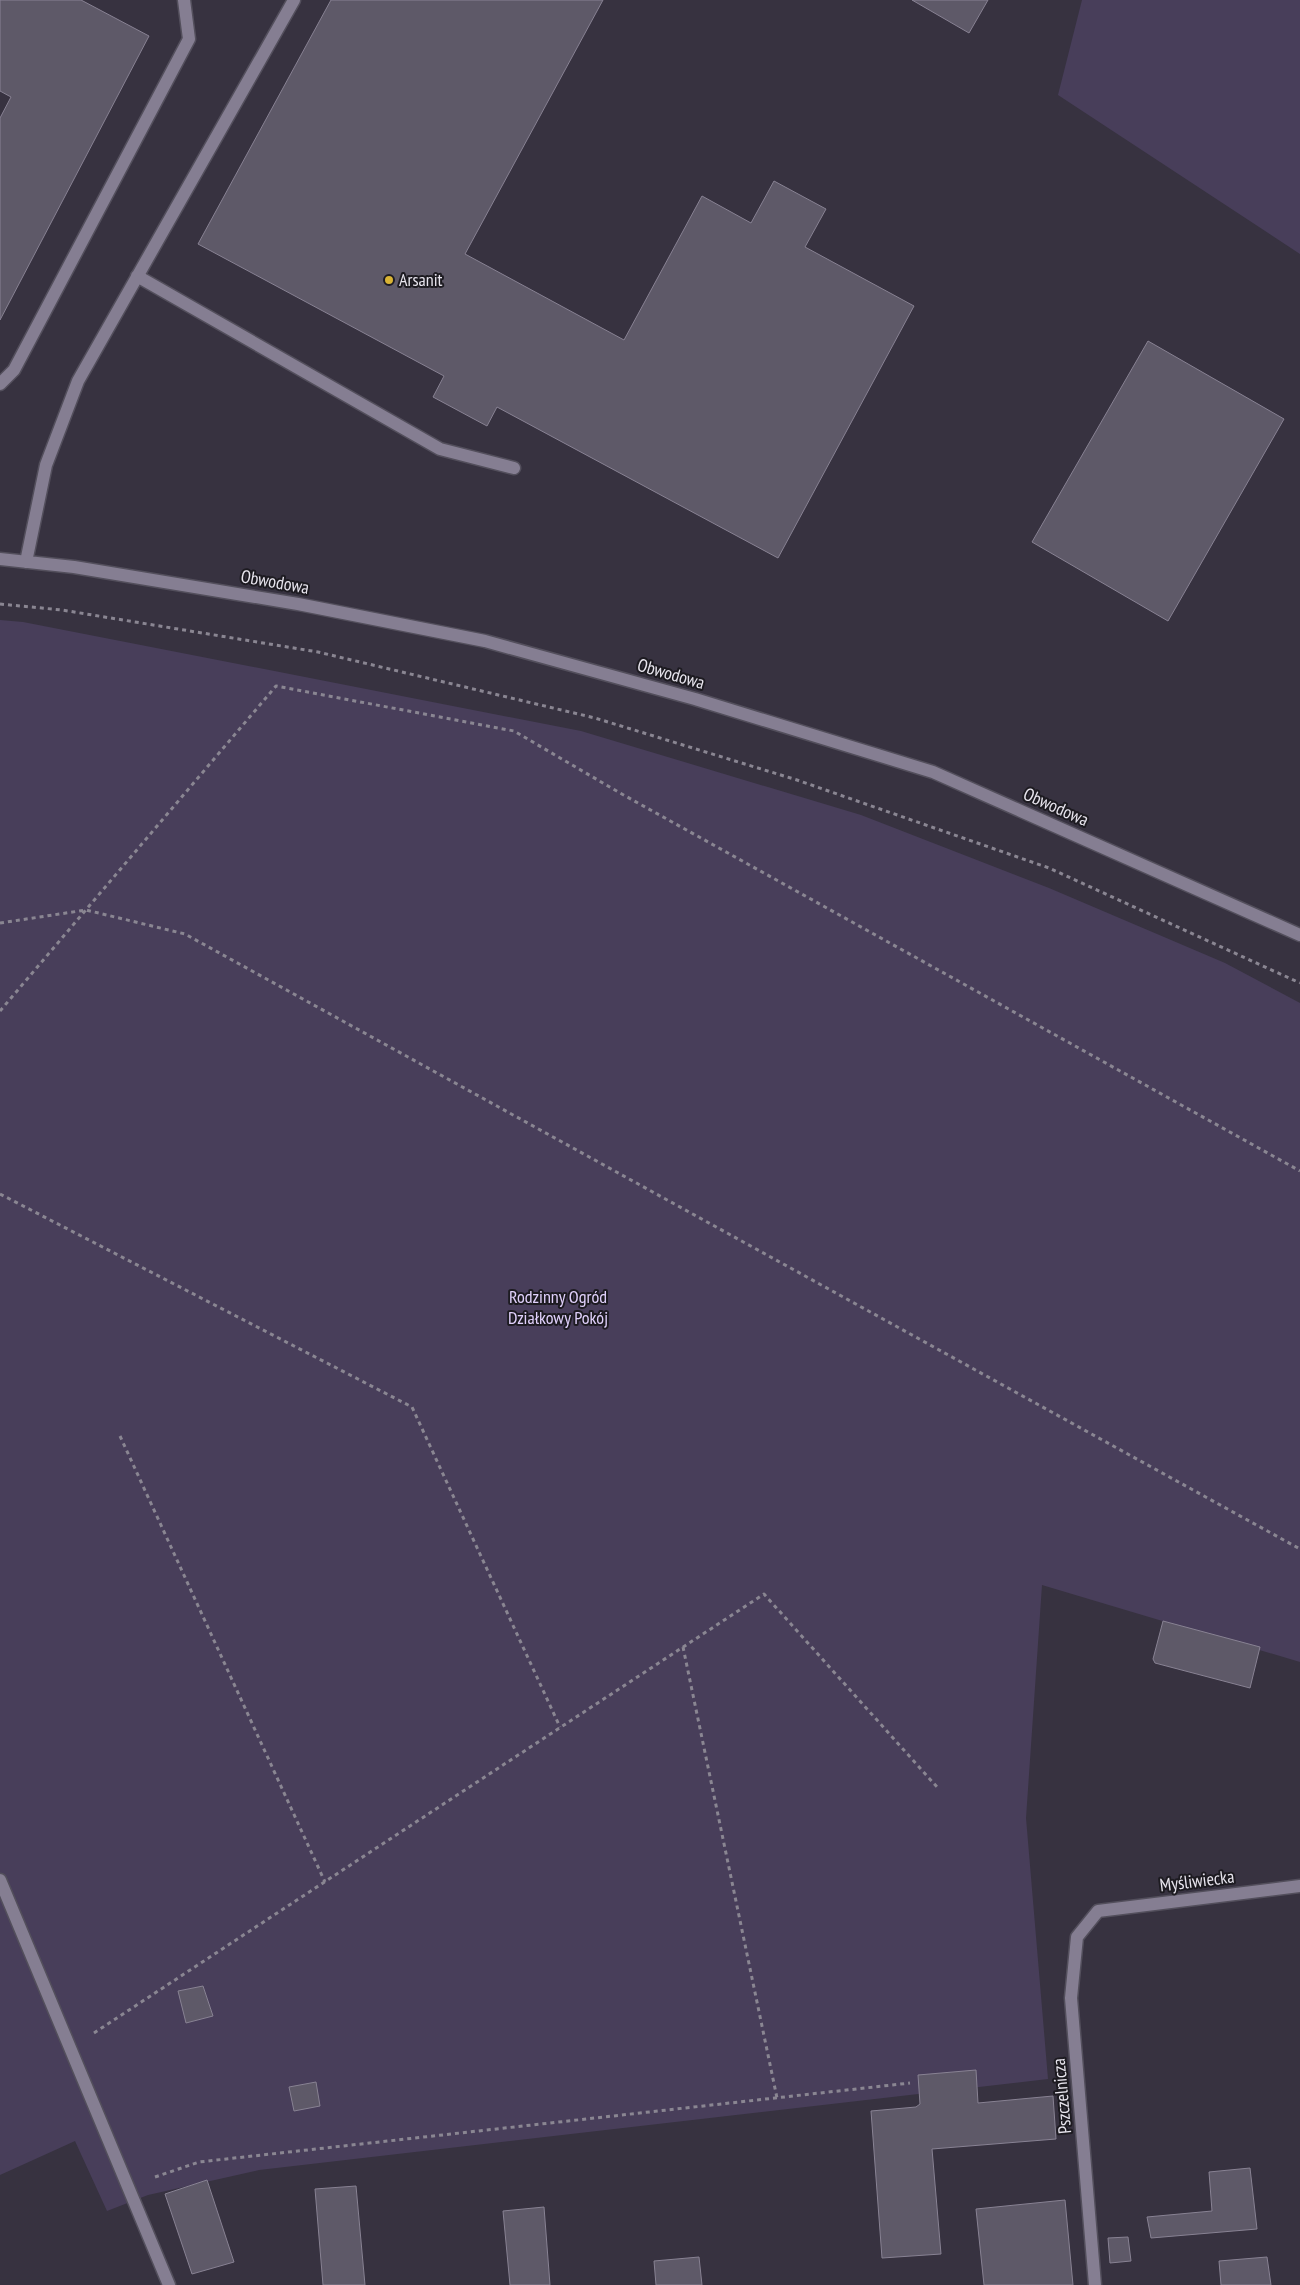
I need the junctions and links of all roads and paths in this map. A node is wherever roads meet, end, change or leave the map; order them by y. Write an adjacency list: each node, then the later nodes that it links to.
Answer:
1 (184, 0): 4 (street)
2 (294, 0): 3 (street)
3 (137, 276): 5 (street); 7 (street)
4 (0, 384)
5 (514, 468)
6 (0, 560): 7 (street, Obwodowa)
7 (26, 562): 11 (street, Obwodowa)
8 (0, 604): 12 (path)
9 (86, 910): 10 (path); 13 (path); 14 (path); 17 (path)
10 (0, 923)
11 (1300, 935)
12 (1300, 983)
13 (0, 1011)
14 (1300, 1171)
15 (0, 1194): 19 (path)
16 (120, 1436): 22 (path)
17 (1300, 1548)
18 (683, 1646): 19 (path); 20 (path); 27 (path)
19 (560, 1727): 22 (path)
20 (937, 1787)
21 (0, 1880): 25 (street)
22 (324, 1882): 25 (path)
23 (1300, 1886): 24 (street, Myśliwiecka)
24 (1098, 1911): 30 (street, Pszczelnicza)
25 (70, 2049): 28 (street)
26 (910, 2083): 27 (path)
27 (777, 2098): 28 (path)
28 (128, 2186): 29 (street)
29 (169, 2285)
30 (1095, 2285)

